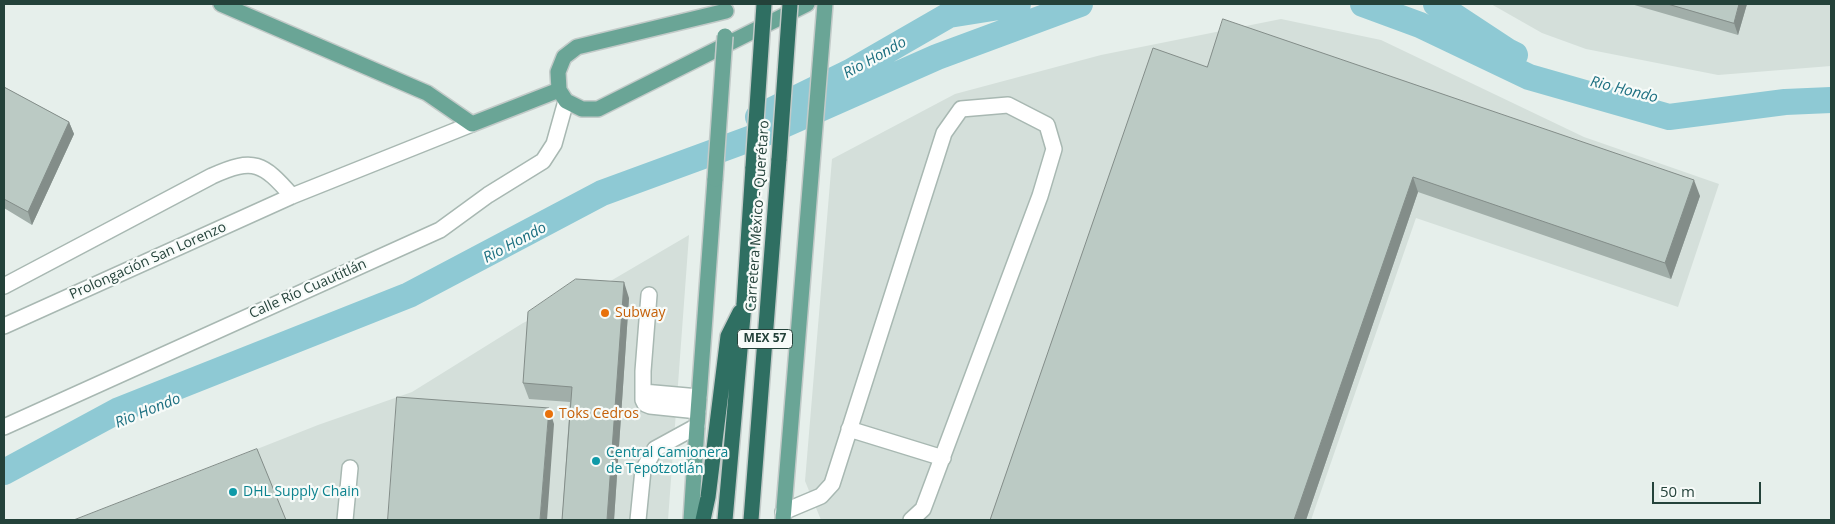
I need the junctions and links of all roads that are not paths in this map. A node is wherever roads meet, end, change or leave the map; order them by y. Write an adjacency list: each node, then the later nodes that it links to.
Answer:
1 (221, 4): 8 (main road)
2 (764, 4): 12 (highway, Carretera México - Querétaro / MEX 57, bridge)
3 (790, 4): 25 (highway, Carretera México - Querétaro / MEX 57, bridge)
4 (807, 4): 7 (main road)
5 (825, 4): 19 (main road)
6 (726, 7): 7 (main road); 14 (main road, bridge)
7 (563, 95): 8 (main road, Prolongación San Lorenzo); 15 (street, Calle Río Cuautitlán)
8 (472, 124): 9 (street, Prolongación San Lorenzo)
9 (292, 196): 10 (street); 13 (street, Prolongación San Lorenzo)
10 (4, 286)
11 (649, 295): 14 (street)
12 (744, 304): 23 (highway); 24 (highway, Carretera México - Querétaro / MEX 57)
13 (4, 326)
14 (698, 411): 21 (street); 22 (main road)
15 (4, 427)
16 (849, 429): 17 (street); 17 (street); 19 (street)
17 (943, 458): 26 (street)
18 (350, 468): 20 (street)
19 (783, 516)
20 (345, 520)
21 (638, 520)
22 (691, 520)
23 (703, 520)
24 (725, 520)
25 (751, 520)
26 (911, 520)

